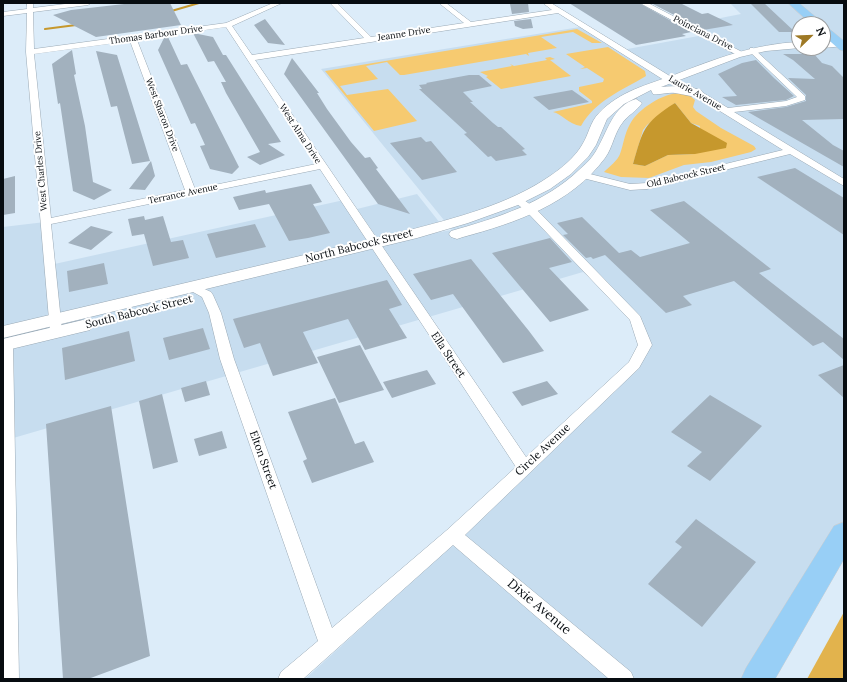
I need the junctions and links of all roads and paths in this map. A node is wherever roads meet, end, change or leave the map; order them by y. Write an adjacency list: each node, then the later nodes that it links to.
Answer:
1 (88, 3): 8 (street)
2 (279, 3): 13 (street, Thomas Barbour Drive)
3 (333, 3): 16 (street)
4 (442, 3): 12 (street)
5 (546, 3): 9 (street, Laurie Avenue)
6 (643, 3): 22 (street, Poinciana Drive)
7 (793, 3): 11 (main road)
8 (31, 7): 10 (street); 21 (street, West Charles Drive)
9 (558, 10): 12 (street, Jeanne Drive); 24 (street, Laurie Avenue)
10 (3, 14)
11 (808, 16)
12 (469, 24): 16 (street, Jeanne Drive)
13 (228, 25): 15 (street, Thomas Barbour Drive); 23 (street, West Alma Drive)
14 (831, 35): 18 (main road)
15 (133, 39): 21 (street, Thomas Barbour Drive); 32 (street, West Sharon Drive)
16 (369, 39): 23 (street, Jeanne Drive)
17 (831, 45): 18 (main road)
18 (843, 45)
19 (791, 46): 20 (main road, North Babcock Street)
20 (753, 50): 22 (main road, North Babcock Street); 27 (street)
21 (30, 52): 34 (street, West Charles Drive)
22 (740, 53): 24 (main road, North Babcock Street)
23 (250, 58): 29 (street, West Alma Drive)
24 (670, 80): 25 (main road, North Babcock Street); 26 (street, Laurie Avenue); 33 (main road, North Babcock Street)
25 (656, 92): 26 (main road); 30 (main road, North Babcock Street)
26 (697, 93): 27 (street, Laurie Avenue)
27 (726, 112): 28 (street, Laurie Avenue)
28 (790, 151): 30 (street, Old Babcock Street); 31 (street, Laurie Avenue)
29 (321, 166): 32 (street, Terrance Avenue); 35 (street, West Alma Drive)
30 (582, 175): 33 (main road, North Babcock Street)
31 (844, 183)
32 (191, 192): 34 (street, Terrance Avenue)
33 (523, 204): 35 (main road, North Babcock Street); 41 (street, Circle Avenue)
34 (45, 222): 39 (street, West Charles Drive)
35 (377, 249): 36 (main road, North Babcock Street); 37 (main road, North Babcock Street); 41 (street, Ella Street)
36 (275, 279): 38 (main road, South Babcock Street)
37 (190, 287): 38 (street); 39 (main road, North Babcock Street)
38 (207, 296): 39 (main road, South Babcock Street); 44 (street, Elton Street)
39 (56, 326): 40 (main road, South Babcock Street)
40 (4, 341): 45 (street)
41 (524, 467): 43 (street, Circle Avenue)
42 (844, 534): 48 (main road)
43 (453, 535): 44 (street, Circle Avenue); 47 (street, Dixie Avenue)
44 (328, 643): 46 (street, Circle Avenue)
45 (9, 679)
46 (288, 679)
47 (624, 679)
48 (758, 679)

